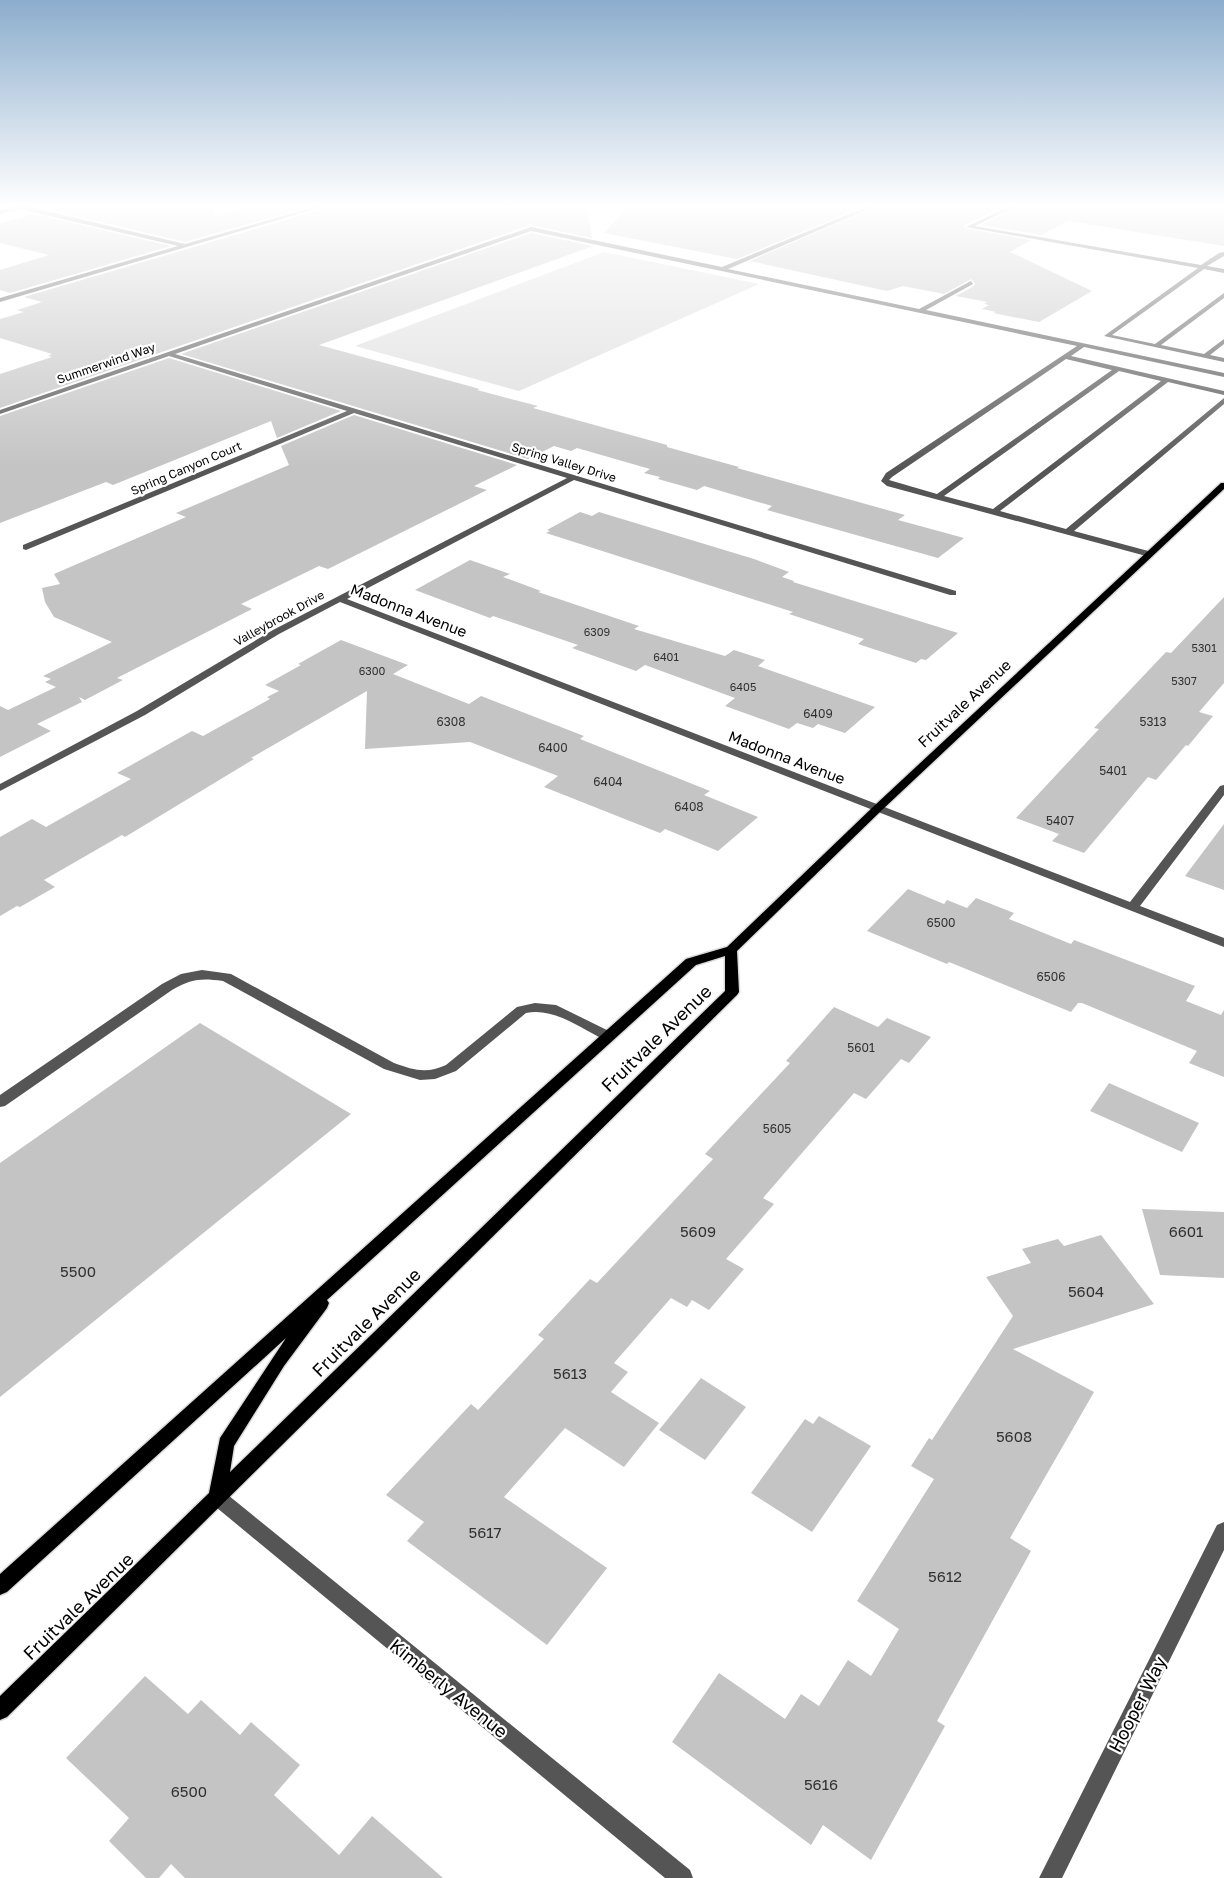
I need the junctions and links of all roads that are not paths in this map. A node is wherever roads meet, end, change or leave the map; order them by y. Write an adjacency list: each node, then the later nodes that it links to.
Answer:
1 (25, 293): 7 (street)
2 (347, 293): 14 (street, Summerwind Way)
3 (834, 293): 8 (street)
4 (953, 293): 8 (street)
5 (1168, 293): 9 (street)
6 (1224, 295): 12 (street)
7 (0, 300)
8 (920, 311): 11 (street)
9 (1107, 336): 12 (street); 13 (street)
10 (1224, 341): 15 (street)
11 (1083, 345): 13 (street); 16 (street)
12 (1156, 346): 15 (street)
13 (1093, 347): 19 (street)
14 (169, 354): 23 (street, Spring Valley Drive); 24 (street, Summerwind Way)
15 (1205, 356): 17 (street)
16 (1066, 357): 18 (street); 27 (street)
17 (1224, 360)
18 (1119, 368): 20 (street); 27 (street)
19 (1224, 375)
20 (1168, 379): 21 (street); 28 (street)
21 (1224, 393)
22 (1224, 400): 29 (street)
23 (355, 410): 25 (street, Spring Valley Drive); 30 (street, Spring Canyon Court)
24 (0, 412)
25 (574, 477): 32 (street, Spring Valley Drive); 33 (street, Valleybrook Drive)
26 (1222, 489): 31 (main road, Fruitvale Avenue)
27 (938, 497): 28 (street)
28 (994, 512): 29 (street)
29 (1068, 532): 31 (street)
30 (26, 547)
31 (1149, 554): 36 (main road, Fruitvale Avenue)
32 (953, 593)
33 (339, 599): 34 (street, Valleybrook Drive); 36 (street, Madonna Avenue)
34 (0, 788)
35 (1224, 788): 37 (street)
36 (878, 808): 37 (street, Madonna Avenue); 39 (main road, Fruitvale Avenue)
37 (1133, 907): 38 (street, Madonna Avenue)
38 (1224, 943)
39 (731, 950): 40 (main road, Fruitvale Avenue); 43 (main road, Fruitvale Avenue)
40 (608, 1036): 41 (street); 42 (main road, Fruitvale Avenue)
41 (0, 1102)
42 (337, 1281): 43 (main road); 45 (main road, Fruitvale Avenue)
43 (217, 1497): 46 (main road, Fruitvale Avenue); 47 (street, Kimberly Avenue)
44 (1224, 1530): 48 (street, Hooper Way)
45 (0, 1586)
46 (0, 1710)
47 (682, 1878)
48 (1050, 1878)

